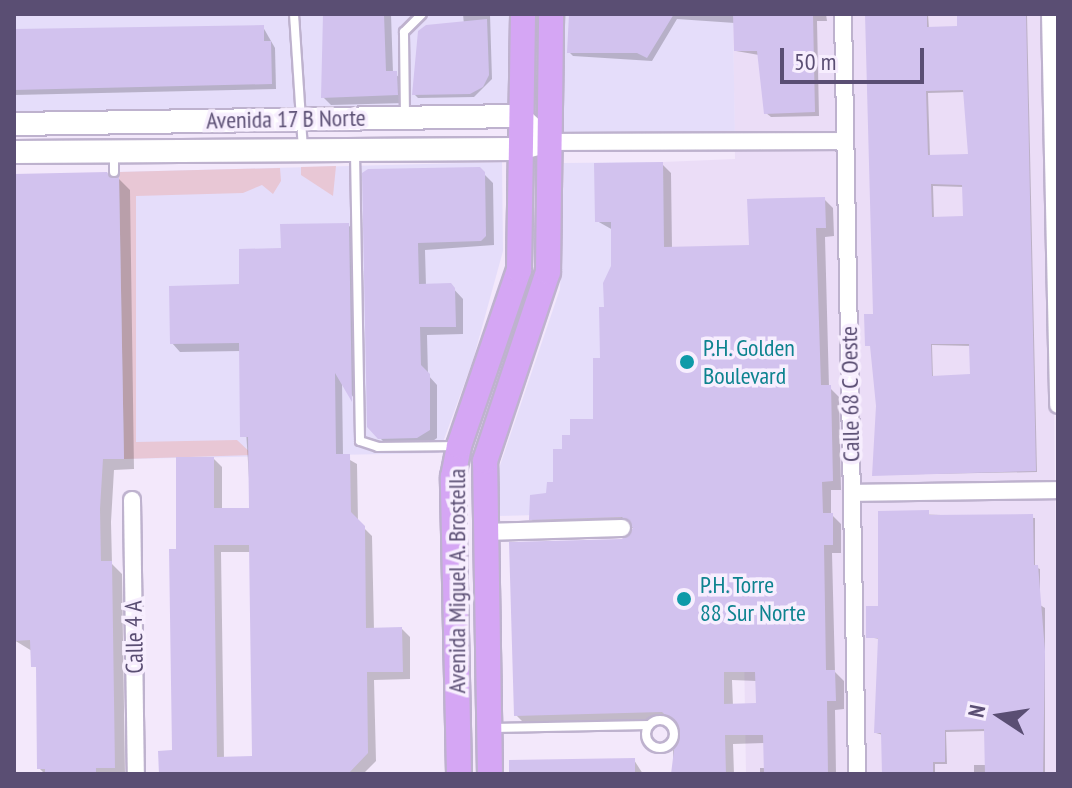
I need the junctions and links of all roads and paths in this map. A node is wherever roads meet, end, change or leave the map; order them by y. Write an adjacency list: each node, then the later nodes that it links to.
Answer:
1 (294, 14): 9 (lane)
2 (422, 14): 7 (lane)
3 (523, 14): 8 (main road, Avenida Miguel A. Brostella)
4 (551, 14): 12 (main road, Avenida Miguel A. Brostella)
5 (843, 14): 11 (street, Calle 68 C Oeste)
6 (1050, 14): 17 (street)
7 (405, 116): 8 (street, Avenida 17 B Norte); 9 (street, Avenida 17 B Norte)
8 (519, 116): 12 (street); 15 (main road, Avenida Miguel A. Brostella)
9 (301, 119): 10 (street, Avenida 17 B Norte); 13 (lane)
10 (14, 124)
11 (845, 141): 12 (street, Avenida 17 B Norte); 20 (street, Calle 68 C Oeste)
12 (547, 142): 15 (street, Avenida 17 B Norte); 23 (main road, Avenida Miguel A. Brostella)
13 (303, 148): 14 (street, Avenida 17 B Norte); 16 (street, Avenida 17 B Norte)
14 (355, 148): 15 (street, Avenida 17 B Norte); 18 (lane)
15 (518, 149): 18 (main road, Avenida Miguel A. Brostella)
16 (14, 152)
17 (1058, 405)
18 (459, 446): 27 (main road, Avenida Miguel A. Brostella)
19 (1058, 490): 20 (street)
20 (852, 493): 29 (street, Calle 68 C Oeste)
21 (132, 500): 26 (street, Calle 4 A)
22 (622, 528): 23 (street)
23 (484, 532): 25 (main road, Avenida Miguel A. Brostella)
24 (649, 725): 25 (lane)
25 (488, 728): 28 (main road, Avenida Miguel A. Brostella)
26 (136, 774)
27 (459, 774)
28 (490, 774)
29 (857, 774)

